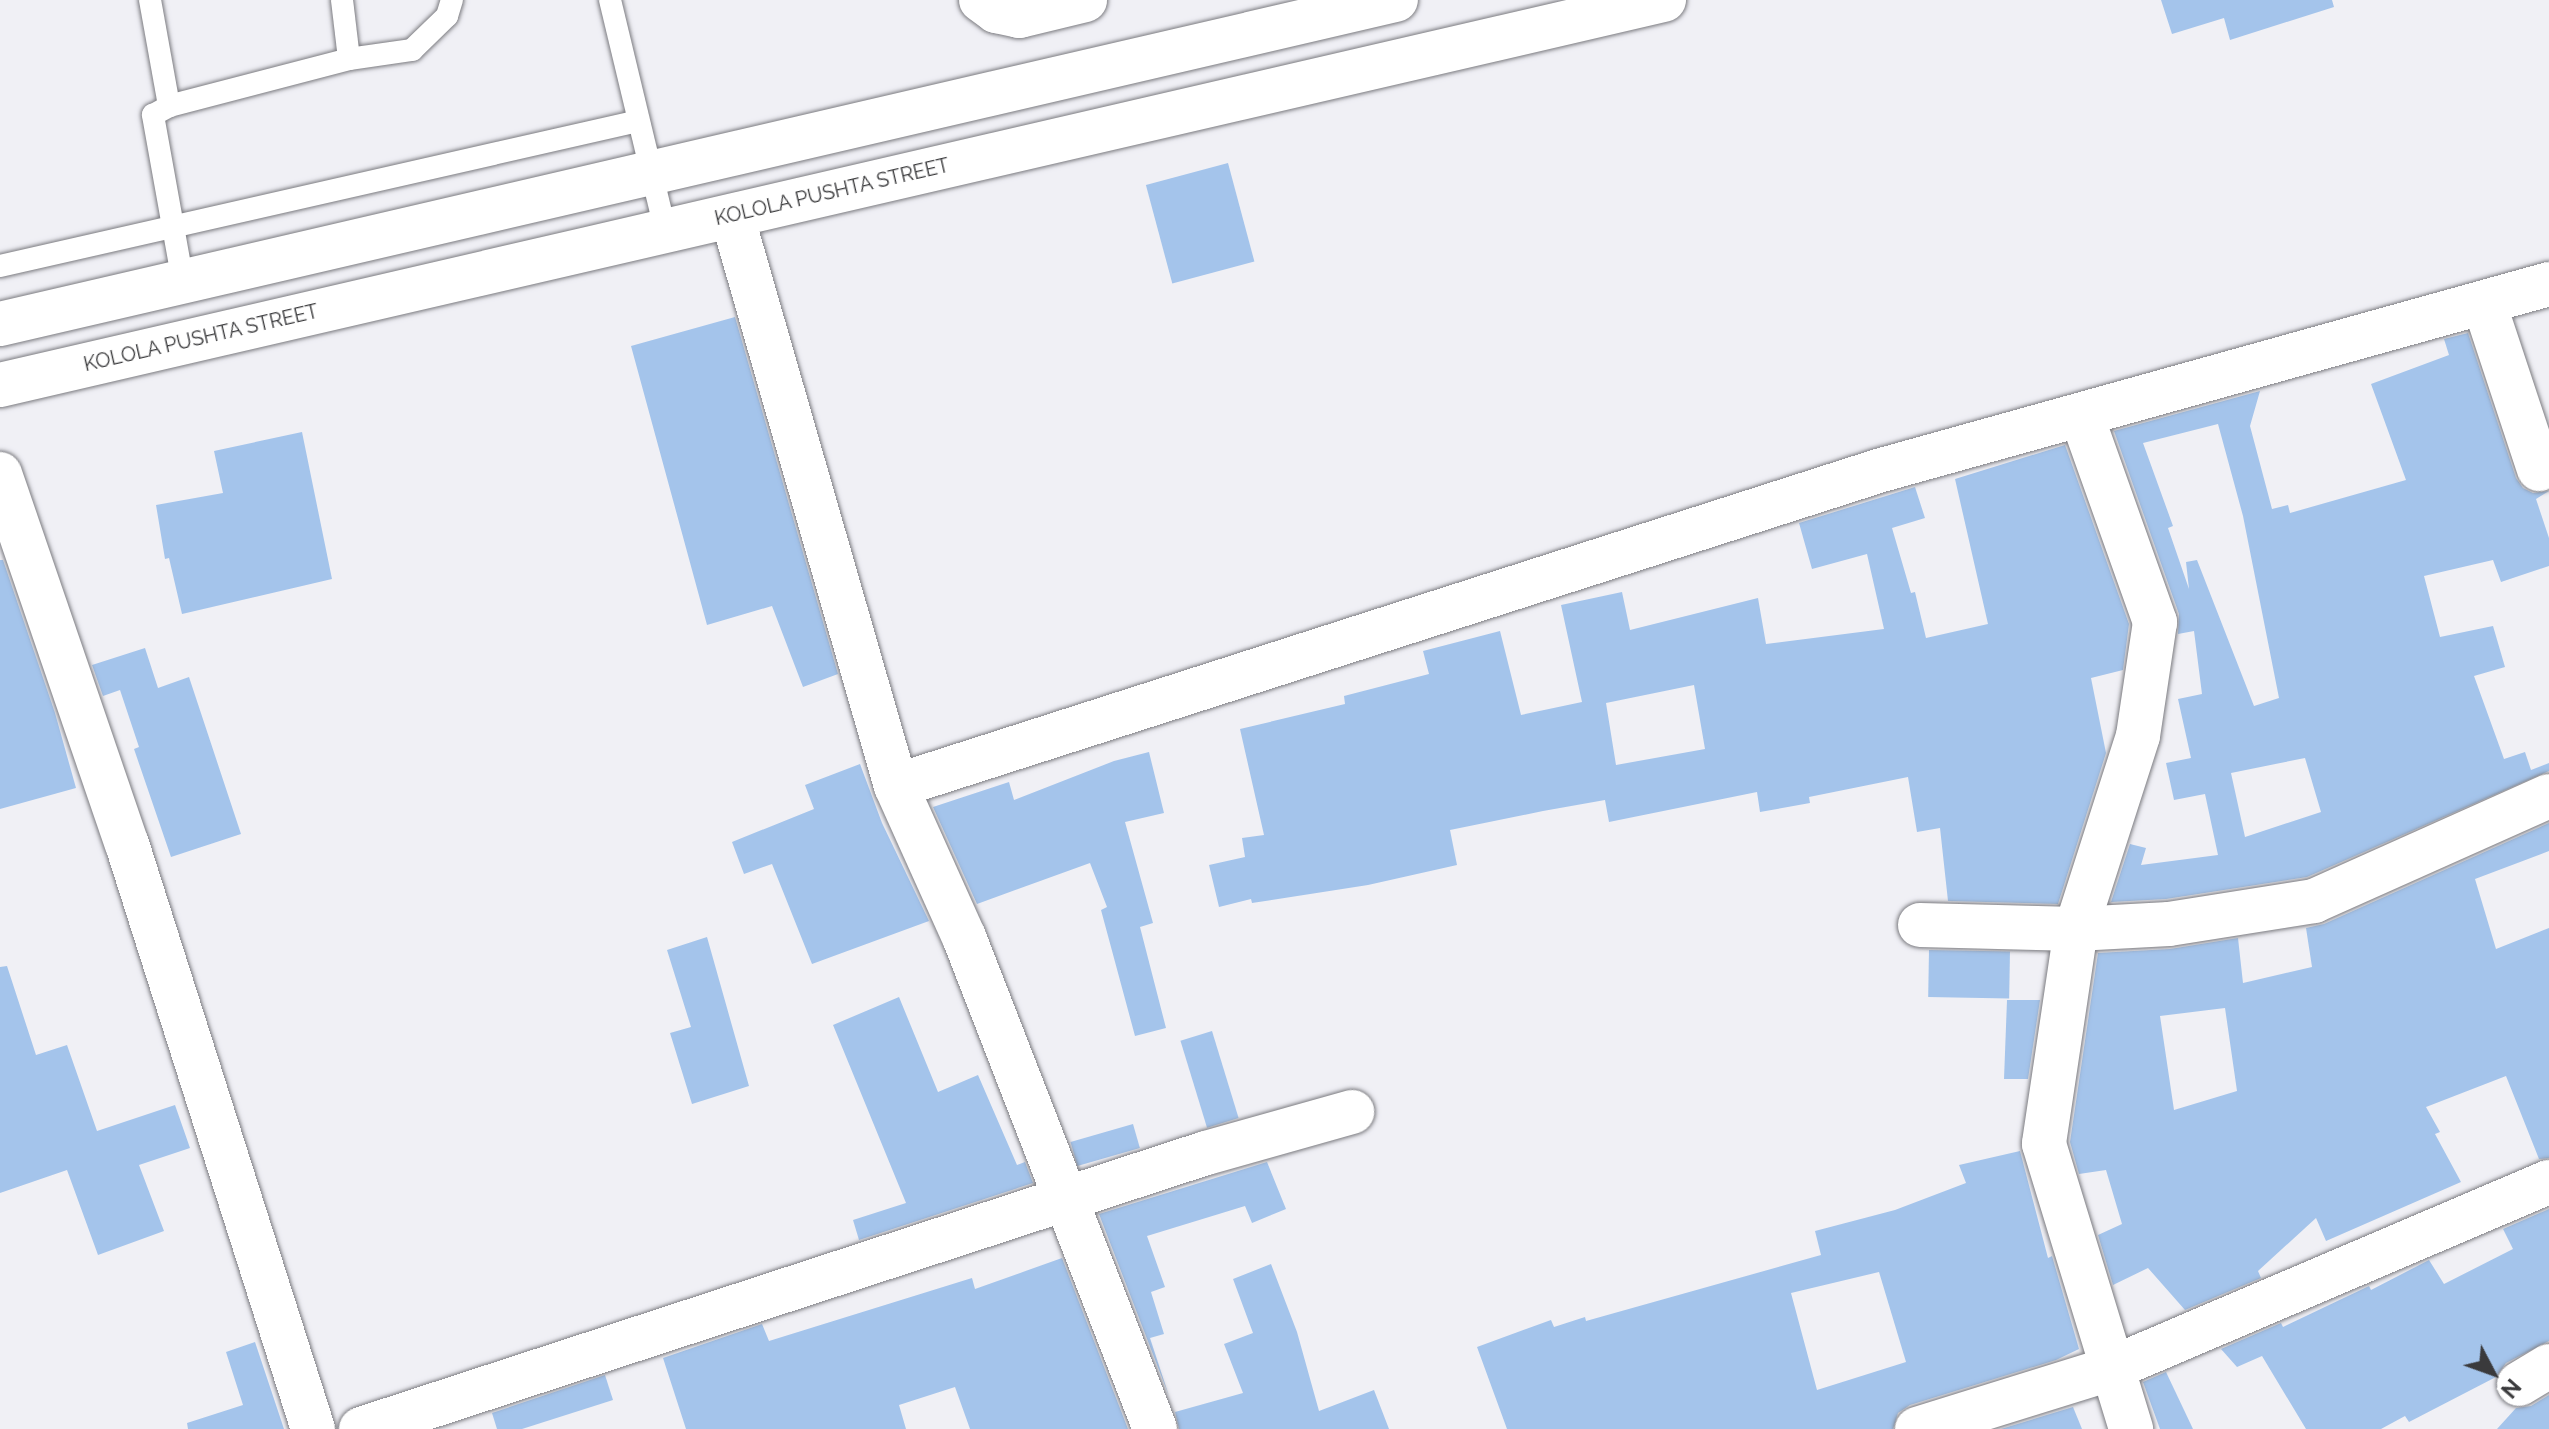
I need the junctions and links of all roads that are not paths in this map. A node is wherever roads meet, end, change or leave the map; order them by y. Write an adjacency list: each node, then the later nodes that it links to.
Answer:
1 (150, 0): 11 (lane)
2 (342, 0): 10 (lane)
3 (452, 0): 10 (lane)
4 (610, 0): 12 (lane)
5 (981, 0): 6 (street)
6 (1085, 0)
7 (1396, 0): 9 (street)
8 (1664, 0): 14 (street, KOLOLA PUSHTA STREET)
9 (1290, 12): 13 (street)
10 (349, 59): 11 (lane)
11 (169, 106): 16 (lane)
12 (638, 121): 13 (lane); 16 (lane)
13 (651, 176): 15 (street); 17 (lane)
14 (732, 216): 17 (street, KOLOLA PUSHTA STREET); 28 (street)
15 (449, 222): 19 (street); 20 (street)
16 (173, 225): 18 (lane); 20 (lane)
17 (665, 229): 19 (street, KOLOLA PUSHTA STREET)
18 (0, 266)
19 (465, 276): 24 (street, KOLOLA PUSHTA STREET)
20 (183, 282): 23 (street)
21 (2549, 284): 22 (street)
22 (2484, 303): 25 (street); 26 (street)
23 (0, 324)
24 (0, 385)
25 (2082, 417): 28 (street); 31 (street)
26 (2539, 469)
27 (0, 474): 36 (street)
28 (896, 786): 34 (street)
29 (2549, 796): 31 (street)
30 (1920, 925): 31 (street)
31 (2076, 929): 35 (street)
32 (1352, 1112): 34 (street)
33 (2549, 1182): 35 (street)
34 (1065, 1201): 37 (street); 38 (street)
35 (2110, 1369): 39 (street); 40 (street)
36 (313, 1429)
37 (361, 1429)
38 (1155, 1429)
39 (1917, 1429)
40 (2131, 1429)

